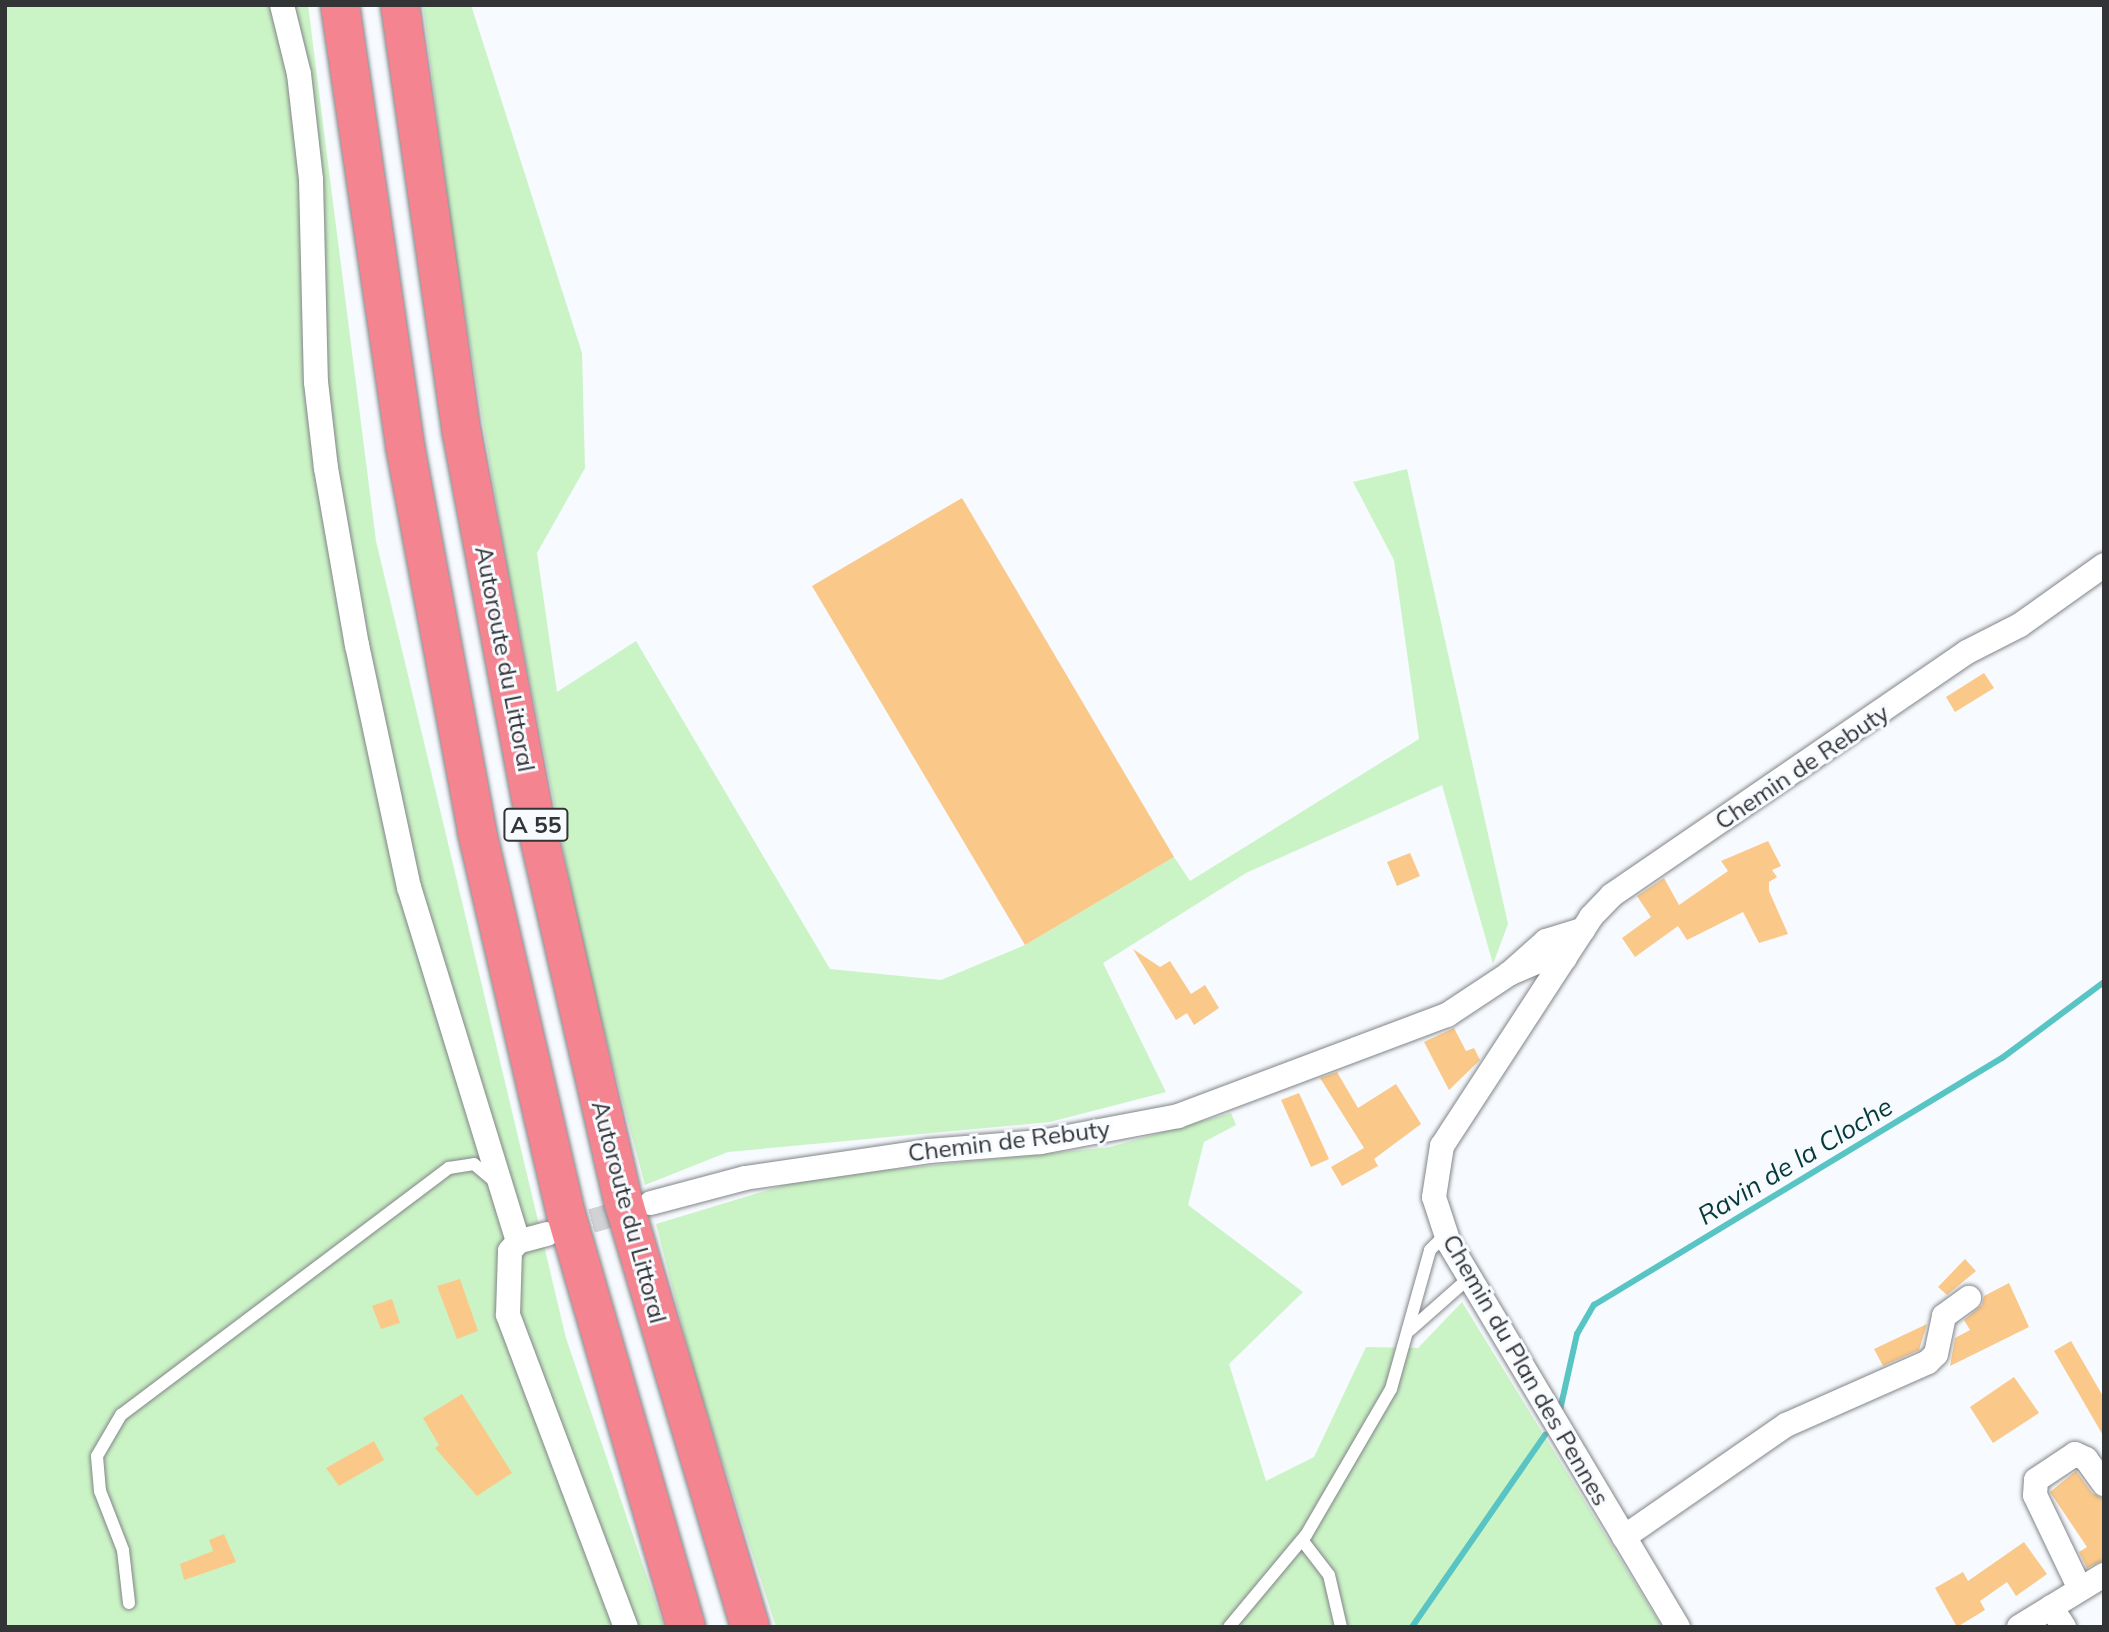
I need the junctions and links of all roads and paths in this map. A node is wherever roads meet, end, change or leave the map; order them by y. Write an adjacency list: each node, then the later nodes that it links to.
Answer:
1 (282, 5): 8 (street)
2 (340, 5): 24 (highway, A 55)
3 (400, 5): 25 (highway, Autoroute du Littoral / A 55)
4 (2104, 565): 5 (street, Chemin de Rebuty)
5 (1583, 930): 6 (street, Chemin du Plan des Pennes); 7 (street, Chemin de Rebuty)
6 (1565, 958): 7 (street, Chemin de Rebuty); 11 (street, Chemin du Plan des Pennes)
7 (1509, 974): 9 (street, Chemin de Rebuty)
8 (499, 1189): 12 (street); 21 (lane)
9 (651, 1203)
10 (547, 1234): 12 (street)
11 (1445, 1236): 13 (street, Chemin du Plan des Pennes); 15 (lane)
12 (518, 1242): 23 (street)
13 (1469, 1278): 15 (lane); 17 (street, Chemin du Plan des Pennes)
14 (1969, 1298): 17 (street)
15 (1410, 1330): 18 (lane)
16 (2104, 1484): 20 (street)
17 (1624, 1537): 28 (street, Chemin du Plan des Pennes)
18 (1302, 1540): 26 (lane); 27 (lane)
19 (2104, 1575): 20 (street)
20 (2080, 1589): 22 (street)
21 (129, 1603)
22 (2058, 1617): 29 (street)
23 (626, 1627)
24 (686, 1627)
25 (750, 1627)
26 (1229, 1627)
27 (1341, 1627)
28 (1678, 1627)
29 (2020, 1627)

